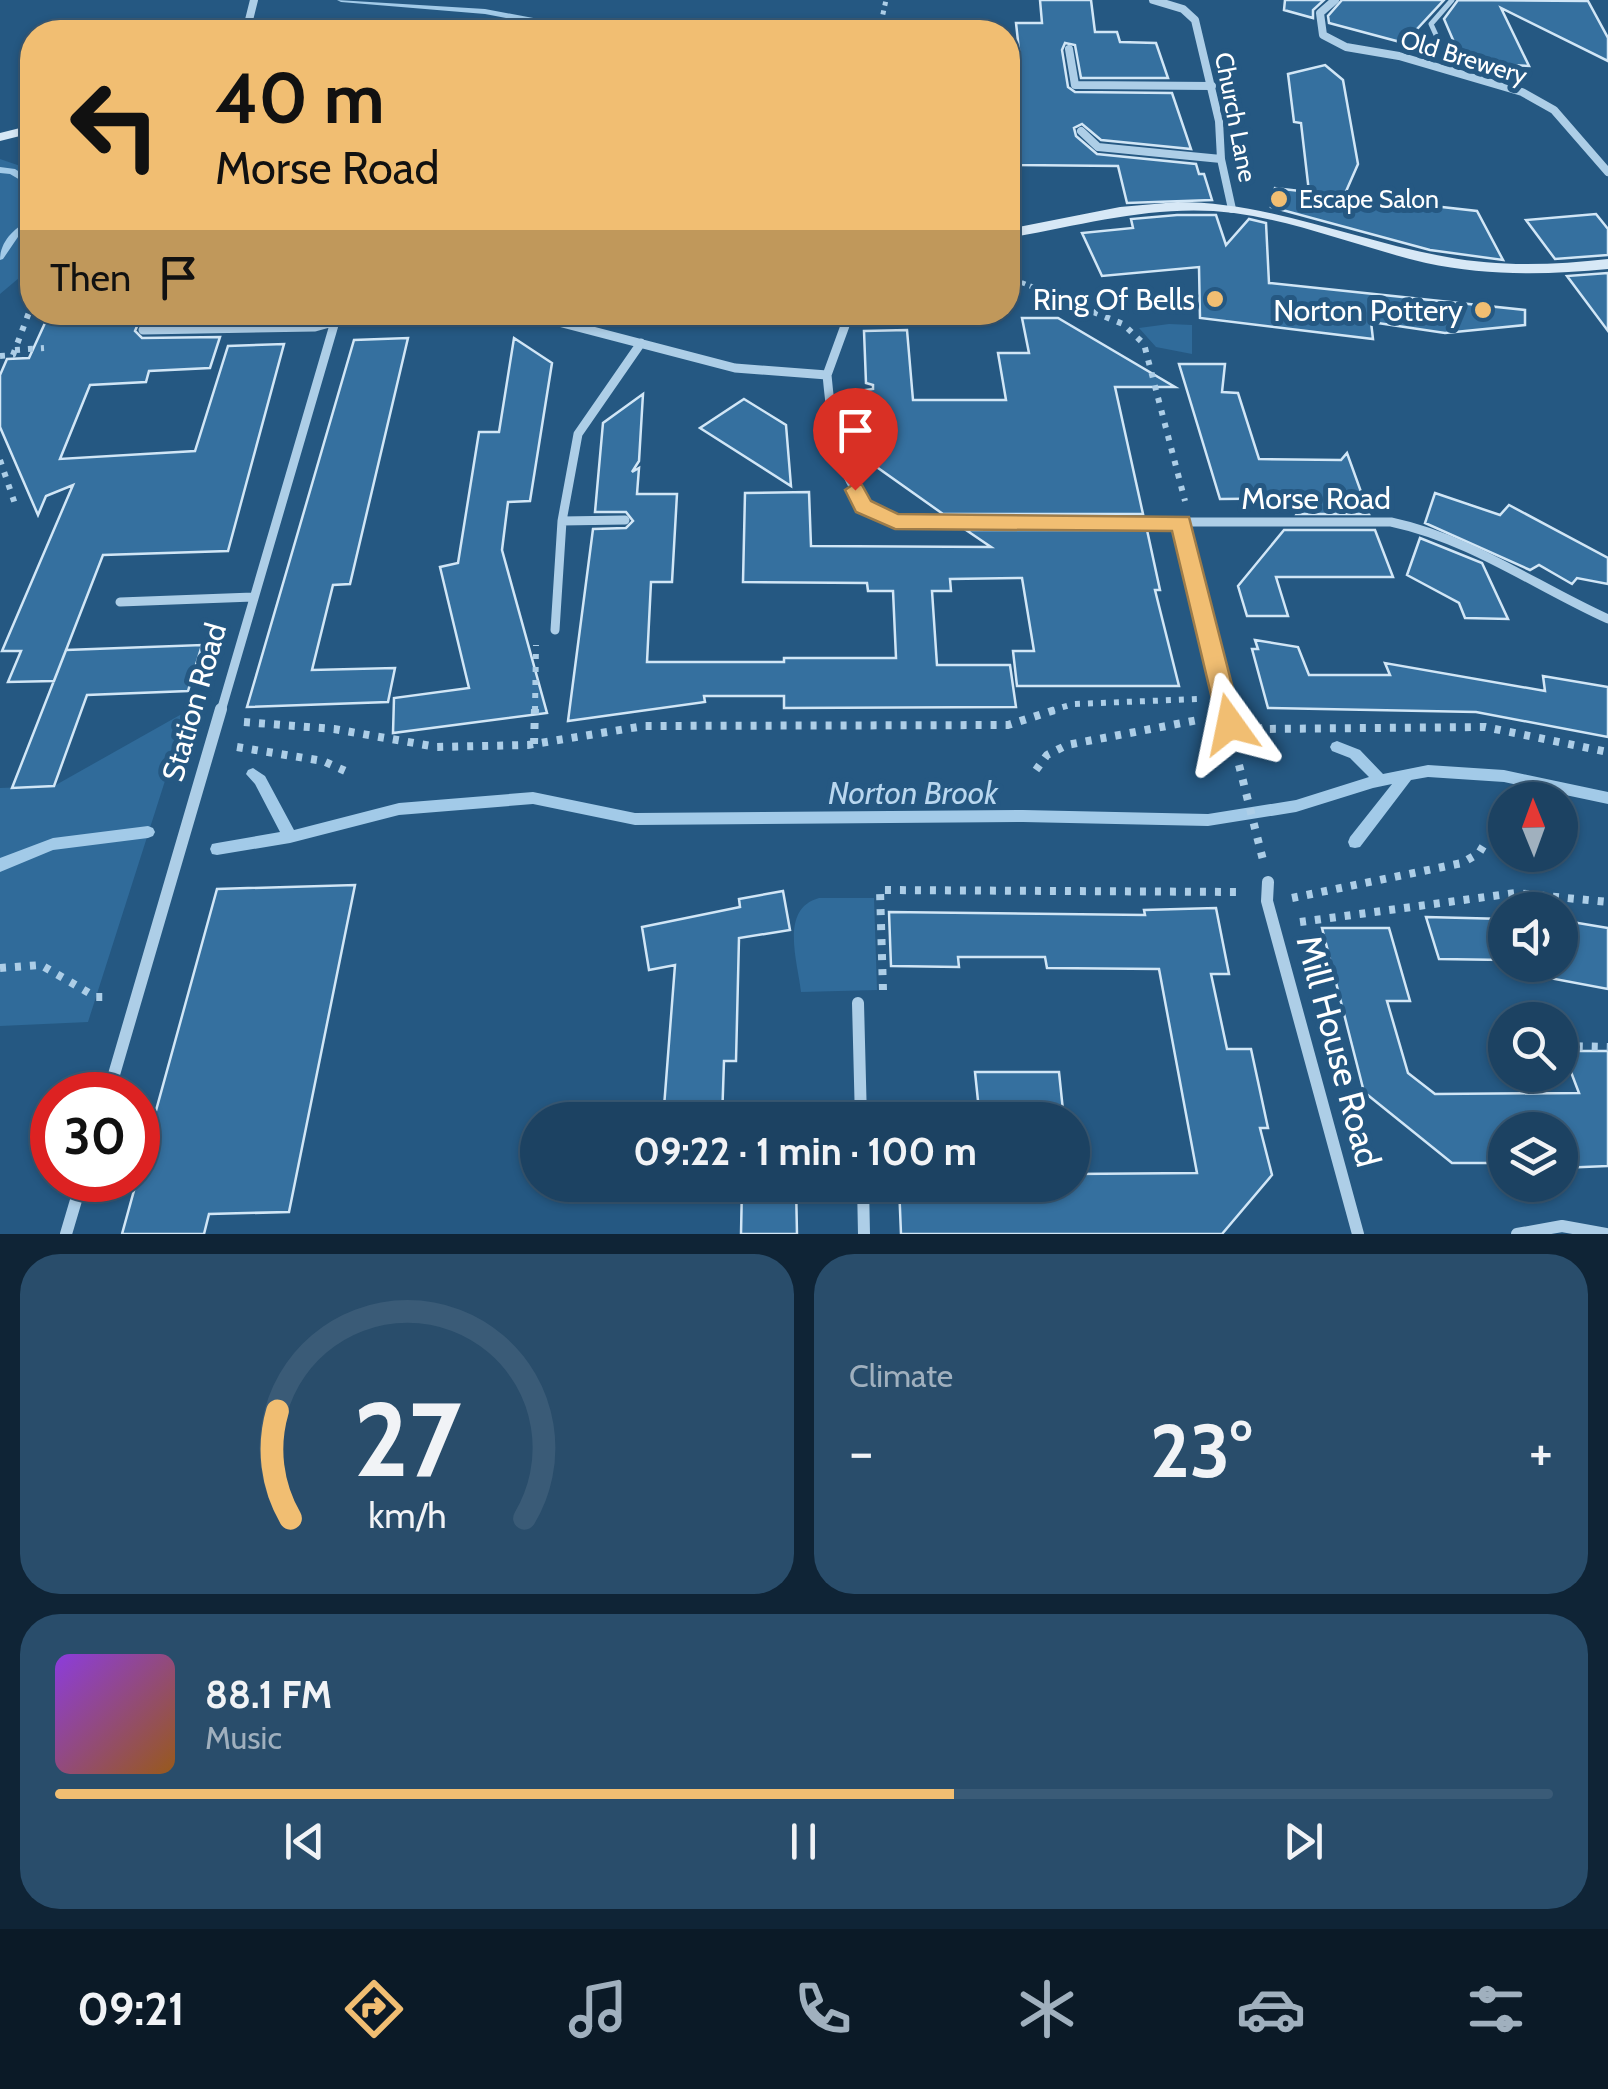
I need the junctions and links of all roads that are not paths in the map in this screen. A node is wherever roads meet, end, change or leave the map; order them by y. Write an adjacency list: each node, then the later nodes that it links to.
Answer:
1 (1153, 0): 6 (street, Church Lane)
2 (1335, 0): 5 (street, Old Brewery)
3 (1452, 0): 5 (lane)
4 (1069, 49): 6 (street)
5 (1452, 70): 9 (street, Old Brewery)
6 (1212, 86): 8 (street, Church Lane)
7 (1081, 131): 8 (street)
8 (1221, 159): 10 (street, Church Lane)
9 (1608, 172)
10 (1232, 209): 11 (main road); 12 (main road)
11 (1020, 232)
12 (1608, 264)
13 (210, 325): 18 (street)
14 (303, 325): 18 (street)
15 (334, 325): 25 (street, Station Road)
16 (571, 325): 20 (street)
17 (845, 325): 21 (street, Morse Road)
18 (209, 328): 19 (street)
19 (143, 330)
20 (641, 343): 21 (street); 23 (street)
21 (827, 374): 24 (street, Morse Road)
22 (625, 520): 23 (street)
23 (562, 521): 28 (street)
24 (1186, 523): 27 (street, Morse Road); 29 (street)
25 (252, 597): 26 (street); 32 (street, Station Road)
26 (120, 602)
27 (1608, 619)
28 (555, 630)
29 (1233, 740)
30 (1268, 887): 38 (street, Mill House Road)
31 (858, 1002): 33 (street)
32 (115, 1072)
33 (861, 1102)
34 (75, 1202): 36 (street)
35 (863, 1202): 37 (street)
36 (66, 1234)
37 (864, 1234)
38 (1358, 1234)
39 (1518, 1234): 40 (street)
40 (1606, 1234)

